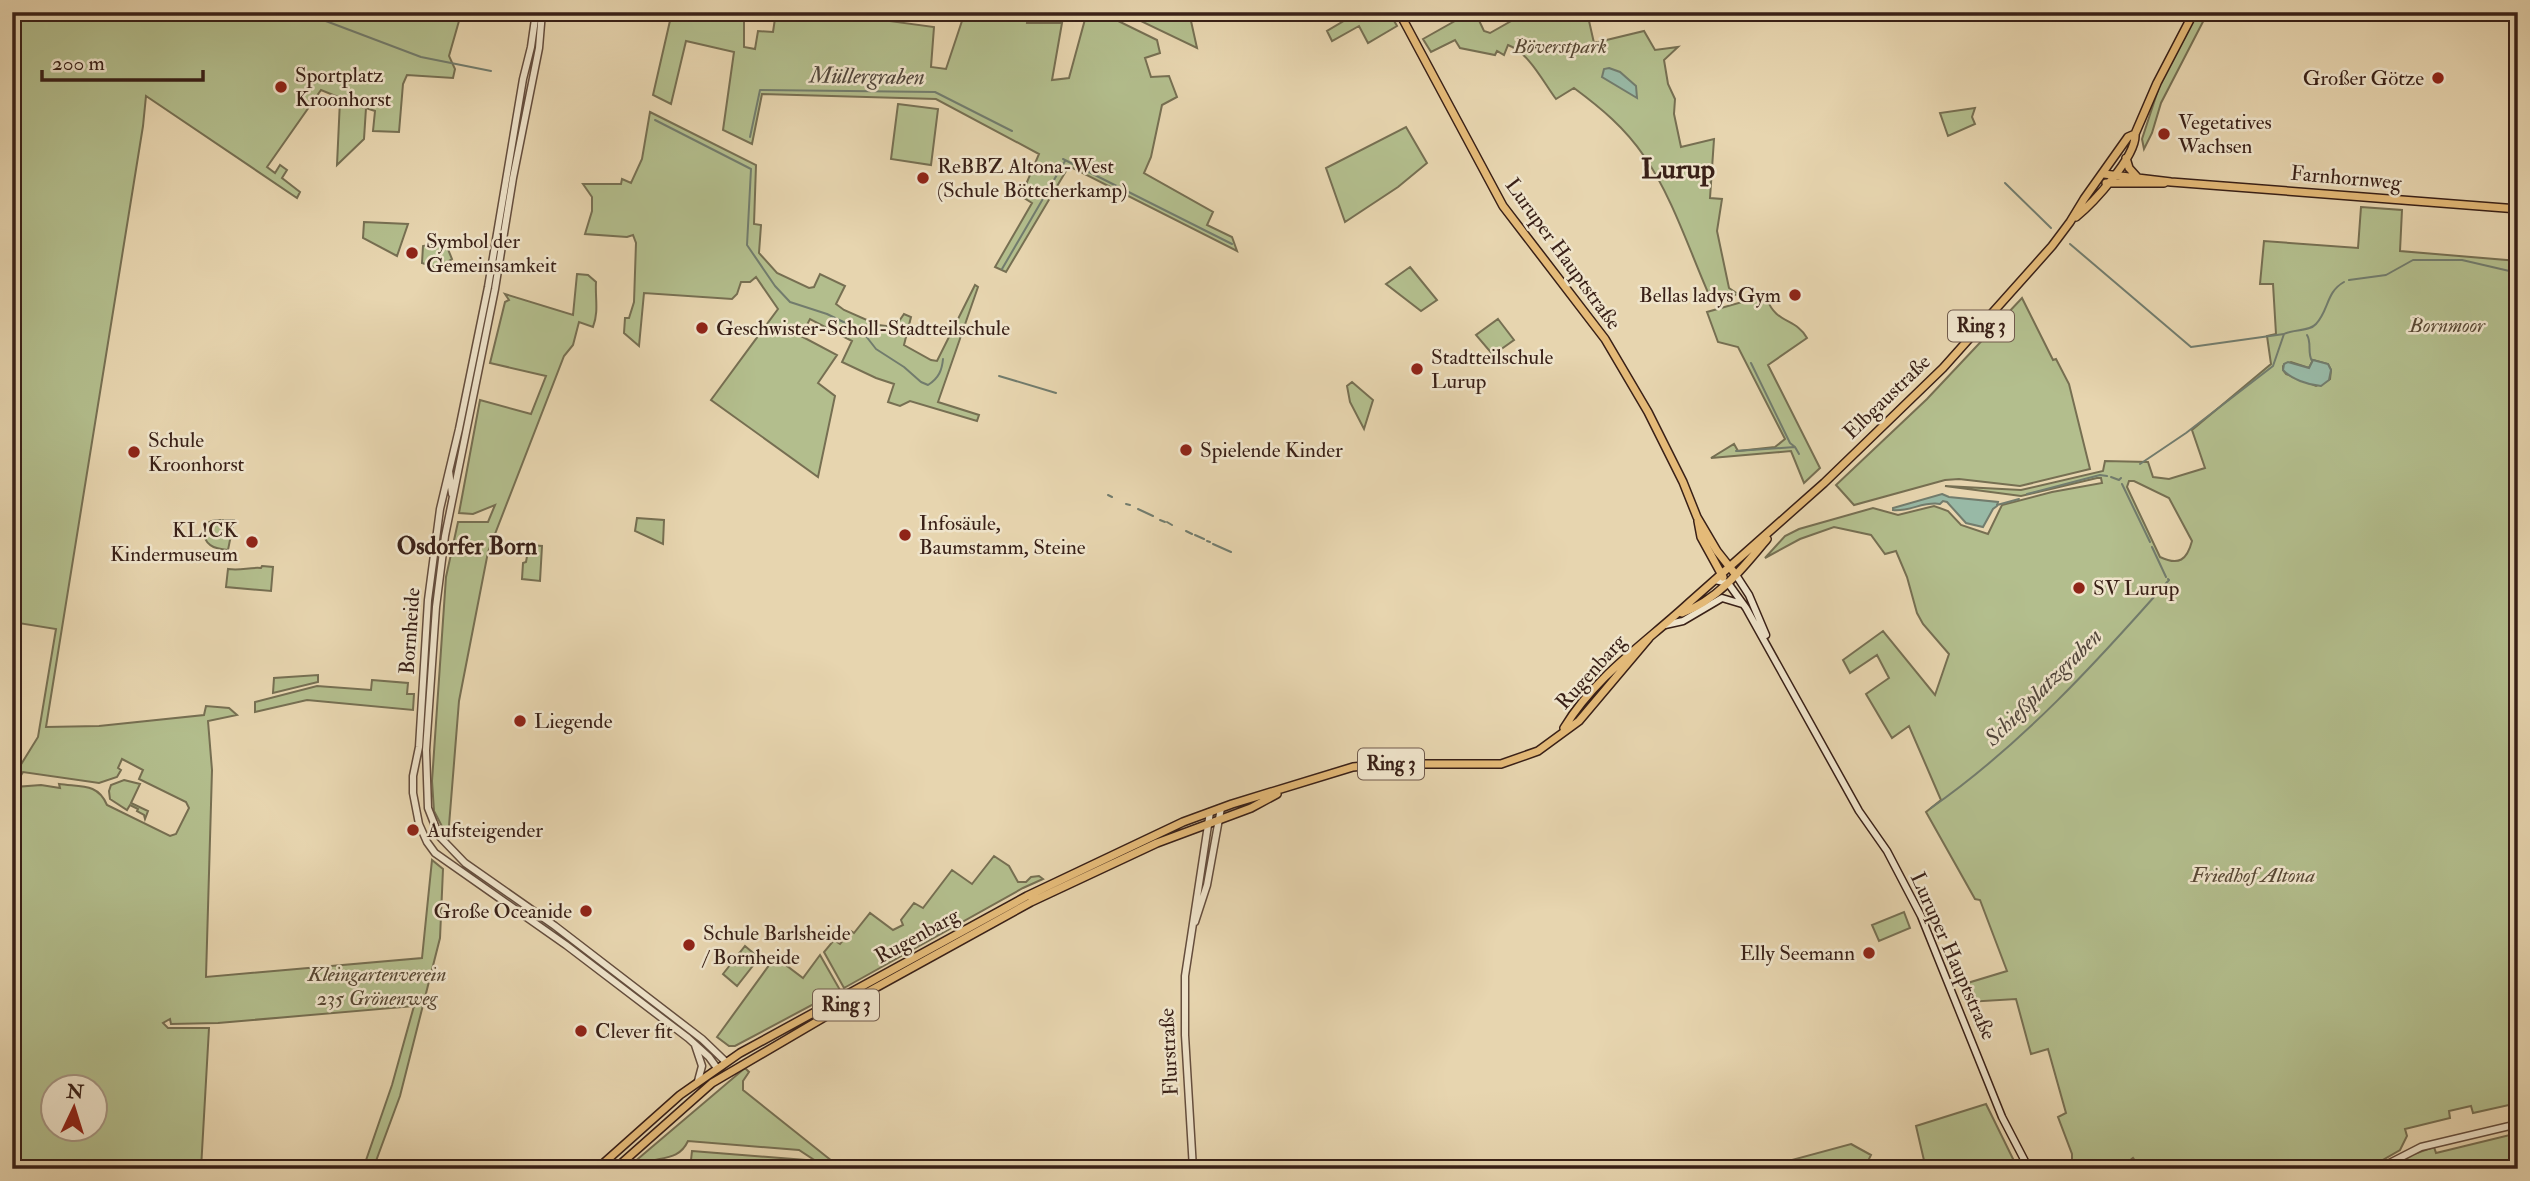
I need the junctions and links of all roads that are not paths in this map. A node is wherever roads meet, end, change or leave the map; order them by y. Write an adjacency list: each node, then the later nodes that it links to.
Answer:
1 (536, 12): 6 (street, Bornheide)
2 (542, 12): 10 (street, Bornheide)
3 (1399, 12): 19 (main road, Luruper Hauptstraße)
4 (2194, 12): 5 (main road, Elbgaustraße)
5 (2135, 134): 7 (main road, Elbgaustraße); 8 (main road, Elbgaustraße)
6 (510, 152): 10 (street); 17 (street, Bornheide)
7 (2126, 158): 9 (main road, Elbgaustraße); 11 (main road)
8 (2104, 174): 9 (main road, Farnhornweg); 12 (main road, Elbgaustraße / Ring 3)
9 (2114, 175): 11 (main road, Farnhornweg); 14 (main road, Elbgaustraße)
10 (513, 178): 18 (street, Bornheide)
11 (2140, 178): 13 (main road, Farnhornweg)
12 (2098, 182): 14 (main road, Farnhornweg); 16 (main road, Elbgaustraße / Ring 3)
13 (2171, 182): 14 (main road, Farnhornweg); 15 (main road, Farnhornweg)
14 (2108, 184): 16 (main road, Elbgaustraße / Ring 3)
15 (2518, 209)
16 (2070, 222): 20 (main road, Elbgaustraße / Ring 3)
17 (449, 469): 18 (street); 24 (street, Bornheide)
18 (452, 496): 27 (street, Bornheide)
19 (1697, 517): 21 (main road, Luruper Hauptstraße); 21 (main road, Luruper Hauptstraße)
20 (1775, 527): 21 (main road, Elbgaustraße / Ring 3); 22 (main road, Elbgaustraße / Ring 3)
21 (1723, 571): 22 (main road, Luruper Hauptstraße); 22 (street); 25 (main road, Rugenbarg / Ring 3)
22 (1735, 579): 23 (street, Luruper Hauptstraße); 25 (main road, Rugenbarg / Ring 3); 28 (street, Luruper Hauptstraße)
23 (1744, 605): 26 (street); 28 (street, Luruper Hauptstraße)
24 (428, 612): 27 (street); 29 (street, Bornheide)
25 (1679, 614): 26 (main road, Rugenbarg / Ring 3)
26 (1665, 625): 30 (main road, Rugenbarg / Ring 3)
27 (433, 645): 31 (street, Bornheide)
28 (1772, 653): 48 (street, Luruper Hauptstraße)
29 (413, 789): 31 (street); 39 (street, Bornheide)
30 (1286, 789): 32 (main road, Rugenbarg / Ring 3); 34 (main road, Rugenbarg / Ring 3)
31 (428, 790): 40 (street, Bornheide)
32 (1221, 808): 33 (main road, Rugenbarg / Ring 3); 34 (street, Flurstraße)
33 (1210, 812): 35 (street, Flurstraße); 40 (main road, Rugenbarg / Ring 3)
34 (1219, 820): 35 (main road, Rugenbarg / Ring 3); 38 (street, Flurstraße)
35 (1209, 823): 36 (main road, Rugenbarg / Ring 3); 37 (street, Flurstraße)
36 (1191, 829): 37 (street); 41 (main road, Rugenbarg / Ring 3)
37 (1206, 838): 38 (street, Flurstraße)
38 (1191, 934): 47 (street, Flurstraße)
39 (694, 1044): 40 (street, Bornheide); 42 (street)
40 (722, 1067): 41 (main road); 42 (main road, Rugenbarg / Ring 3); 43 (main road)
41 (735, 1069): 43 (main road, Rugenbarg / Ring 3)
42 (698, 1081): 45 (main road, Rugenbarg / Ring 3)
43 (712, 1083): 46 (main road, Rugenbarg / Ring 3)
44 (2518, 1124): 49 (street)
45 (597, 1169)
46 (615, 1169)
47 (1193, 1169)
48 (2029, 1169)
49 (2378, 1169)

